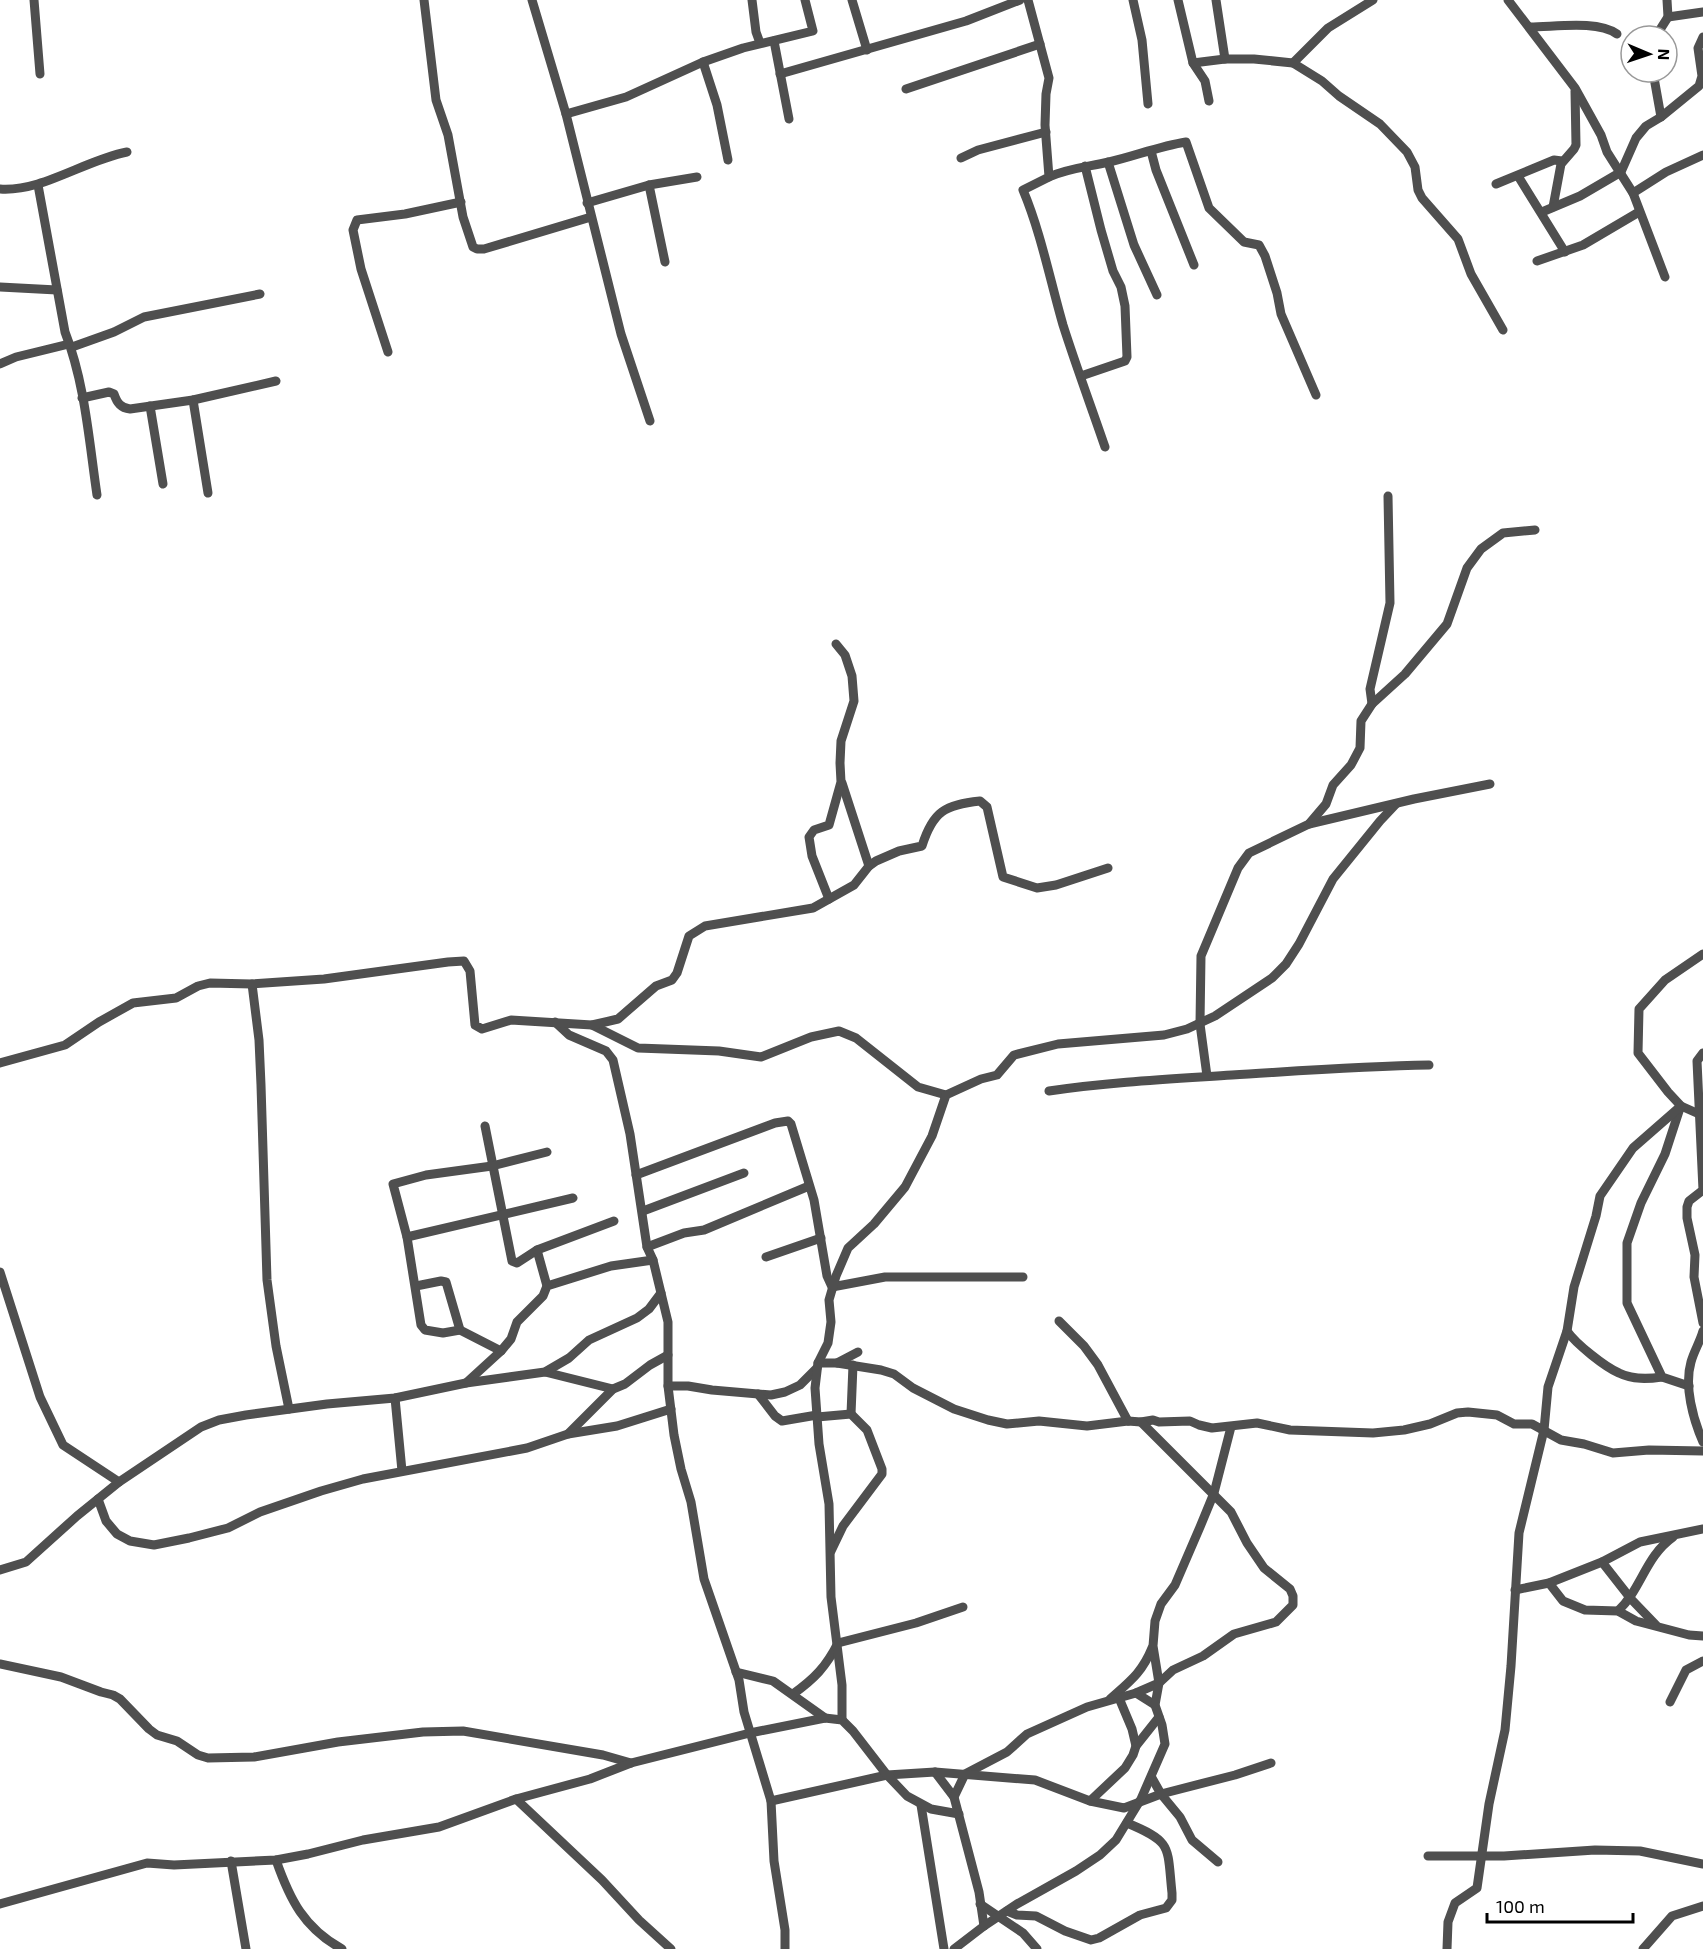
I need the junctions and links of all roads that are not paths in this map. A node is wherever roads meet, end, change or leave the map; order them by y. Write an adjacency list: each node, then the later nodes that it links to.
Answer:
1 (34, 0): 31 (street)
2 (424, 0): 59 (street)
3 (532, 0): 38 (street)
4 (752, 0): 24 (street)
5 (805, 0): 23 (street)
6 (852, 0): 26 (street)
7 (1020, 0): 26 (street)
8 (1028, 0): 25 (street)
9 (1133, 0): 37 (street)
10 (1189, 0): 16 (street)
11 (1216, 0): 27 (street)
12 (1373, 0): 30 (street)
13 (1508, 0): 20 (street)
14 (1667, 0): 18 (street)
15 (1698, 0): 17 (street)
16 (1179, 4): 29 (street)
17 (1702, 12): 18 (street)
18 (1668, 17): 19 (street)
19 (1664, 24)
20 (1530, 27): 21 (street); 34 (street)
21 (1617, 34)
22 (1703, 37): 39 (street)
23 (774, 41): 24 (street); 32 (street)
24 (760, 43): 28 (street)
25 (1040, 44): 35 (street); 41 (street)
26 (867, 50): 32 (street)
27 (1225, 59): 29 (street); 30 (street)
28 (703, 62): 38 (street); 46 (street)
29 (1193, 63): 36 (street)
30 (1293, 63): 74 (street)
31 (40, 74)
32 (780, 74): 40 (street)
33 (1655, 84): 39 (street)
34 (1575, 88): 47 (street); 50 (street)
35 (906, 89)
36 (1209, 101)
37 (1148, 104)
38 (566, 114): 60 (street)
39 (1661, 117): 50 (street)
40 (789, 119)
41 (1046, 132): 45 (street); 53 (street)
42 (1151, 151): 48 (street); 68 (street); 80 (street)
43 (127, 152): 55 (street)
44 (1703, 155): 58 (street)
45 (961, 158)
46 (728, 160)
47 (1562, 161): 51 (street); 61 (street)
48 (1108, 162): 49 (street); 73 (street)
49 (1085, 166): 53 (street); 78 (street)
50 (1621, 172): 58 (street); 61 (street)
51 (1518, 176): 54 (street); 62 (street)
52 (697, 177): 56 (street)
53 (1049, 177): 78 (street)
54 (1496, 184)
55 (38, 185): 57 (street); 71 (street)
56 (649, 185): 60 (street); 67 (street)
57 (0, 189)
58 (1633, 192): 63 (street)
59 (461, 202): 64 (street); 76 (street)
60 (588, 203): 64 (street)
61 (1553, 207): 62 (street)
62 (1542, 212): 65 (street)
63 (1639, 212): 65 (street); 69 (street)
64 (591, 217): 84 (street)
65 (1564, 252): 66 (street)
66 (1537, 261)
67 (666, 262)
68 (1194, 265)
69 (1665, 277)
70 (0, 287): 71 (street)
71 (57, 290): 75 (street)
72 (260, 294): 75 (street)
73 (1157, 296)
74 (1503, 330)
75 (70, 345): 77 (street); 81 (street)
76 (388, 352)
77 (0, 364)
78 (1081, 376): 85 (street)
79 (276, 381): 82 (street)
80 (1316, 395)
81 (82, 398): 83 (street); 88 (street)
82 (193, 400): 83 (street); 87 (street)
83 (150, 406): 86 (street)
84 (650, 422)
85 (1105, 447)
86 (163, 484)
87 (208, 493)
88 (97, 495)
89 (1388, 496): 92 (street)
90 (1535, 530): 92 (street)
91 (836, 644): 93 (street)
92 (1372, 704): 96 (street)
93 (842, 782): 97 (street); 99 (street)
94 (1490, 784): 95 (street)
95 (1396, 804): 96 (street); 103 (street)
96 (1309, 824): 103 (street)
97 (869, 866): 98 (street); 99 (street)
98 (1108, 868)
99 (829, 898): 104 (street)
100 (1703, 954): 111 (street)
101 (252, 984): 102 (street); 106 (street); 157 (street)
102 (555, 1022): 104 (street); 117 (street)
103 (1200, 1024): 108 (street); 110 (street)
104 (592, 1025): 110 (street)
105 (1703, 1053): 112 (street)
106 (0, 1063)
107 (1429, 1065): 108 (street)
108 (1207, 1076): 109 (street)
109 (1049, 1091)
110 (946, 1095): 133 (street)
111 (1681, 1106): 112 (street); 138 (street); 146 (street)
112 (1701, 1114): 136 (street)
113 (484, 1126): 115 (street)
114 (547, 1152): 115 (street)
115 (492, 1166): 121 (street); 123 (street)
116 (744, 1173): 120 (street)
117 (636, 1175): 118 (street); 120 (street)
118 (809, 1186): 124 (street); 125 (street)
119 (573, 1198): 121 (street)
120 (643, 1211): 125 (street)
121 (501, 1214): 123 (street); 126 (street)
122 (615, 1221): 126 (street)
123 (407, 1237): 131 (street)
124 (821, 1238): 127 (street); 133 (street)
125 (647, 1246): 128 (street)
126 (537, 1250): 132 (street)
127 (766, 1257)
128 (653, 1260): 132 (street); 134 (street)
129 (0, 1272): 169 (street)
130 (1023, 1277): 133 (street)
131 (416, 1286): 137 (street); 137 (street)
132 (547, 1286): 140 (street)
133 (832, 1287): 144 (street)
134 (661, 1293): 141 (street); 145 (street)
135 (1059, 1321): 161 (street)
136 (1703, 1323)
137 (460, 1330): 140 (street)
138 (1567, 1331): 146 (street); 164 (street)
139 (1703, 1331): 150 (street)
140 (501, 1351): 148 (street)
141 (668, 1355): 149 (street); 152 (street)
142 (837, 1363): 143 (street); 143 (street); 144 (street)
143 (852, 1365): 159 (street); 161 (street)
144 (817, 1366): 147 (street); 151 (street)
145 (545, 1372): 148 (street); 152 (street)
146 (1662, 1377): 150 (street)
147 (808, 1379): 151 (street); 154 (street)
148 (466, 1383): 155 (street)
149 (668, 1386): 153 (street); 158 (street)
150 (1689, 1386): 166 (street)
151 (815, 1388): 160 (street)
152 (614, 1389): 165 (street)
153 (758, 1394): 154 (street); 156 (street)
154 (776, 1394): 156 (street)
155 (395, 1398): 157 (street); 168 (street)
156 (767, 1406): 160 (street)
157 (289, 1409): 169 (street)
158 (671, 1409): 165 (street); 188 (street)
159 (851, 1414): 160 (street); 174 (street)
160 (817, 1416): 174 (street)
161 (1128, 1421): 162 (street)
162 (1141, 1422): 163 (street); 170 (street)
163 (1231, 1427): 164 (street); 170 (street)
164 (1544, 1430): 167 (street); 178 (street)
165 (568, 1434): 168 (street)
166 (1703, 1442)
167 (1703, 1451)
168 (402, 1471): 171 (street)
169 (119, 1482): 171 (street)
170 (1214, 1493): 185 (street); 189 (street)
171 (98, 1499): 176 (street)
172 (1703, 1529): 173 (street)
173 (1677, 1534): 175 (street); 179 (street)
174 (831, 1552): 184 (street)
175 (1602, 1562): 177 (street); 179 (street)
176 (0, 1570)
177 (1549, 1583): 178 (street); 181 (street)
178 (1515, 1590): 218 (street)
179 (1631, 1599): 181 (street); 182 (street)
180 (963, 1607): 184 (street)
181 (1618, 1611): 182 (street)
182 (1656, 1625): 183 (street)
183 (1703, 1636)
184 (838, 1643): 191 (street); 198 (street)
185 (1153, 1646): 189 (street); 193 (street)
186 (1703, 1661): 194 (street)
187 (0, 1664): 202 (street)
188 (736, 1672): 191 (street); 199 (street)
189 (1159, 1683): 190 (street); 195 (street)
190 (1136, 1693): 192 (street); 195 (street)
191 (793, 1694): 197 (street)
192 (1119, 1698): 193 (street); 200 (street)
193 (1107, 1701): 204 (street)
194 (1670, 1702)
195 (1155, 1705): 196 (street)
196 (1159, 1717): 200 (street); 206 (street)
197 (825, 1718): 198 (street); 199 (street)
198 (842, 1720): 205 (street)
199 (750, 1733): 202 (street); 210 (street)
200 (1136, 1746): 211 (street)
201 (1271, 1762): 207 (street)
202 (631, 1763): 209 (street)
203 (935, 1772): 204 (street); 205 (street); 208 (street)
204 (965, 1774): 208 (street); 211 (street)
205 (887, 1775): 210 (street); 213 (street)
206 (1152, 1778): 207 (street); 212 (street)
207 (1161, 1794): 212 (street); 221 (street)
208 (954, 1797): 215 (street)
209 (516, 1799): 219 (street); 230 (street)
210 (771, 1801): 231 (street)
211 (1090, 1801): 214 (street)
212 (1138, 1804): 214 (street); 216 (street)
213 (921, 1805): 215 (street); 232 (street)
214 (1124, 1808): 216 (street)
215 (959, 1814): 224 (street)
216 (1129, 1819): 226 (street); 226 (street)
217 (1428, 1856): 218 (street)
218 (1482, 1856): 222 (street); 235 (street)
219 (276, 1860): 220 (street); 229 (street)
220 (231, 1861): 223 (street); 228 (street)
221 (1218, 1862)
222 (1703, 1864)
223 (0, 1904)
224 (980, 1904): 226 (street); 227 (street)
225 (1703, 1906): 236 (street)
226 (1004, 1914): 227 (street); 234 (street)
227 (984, 1926): 233 (street)
228 (246, 1949)
229 (342, 1949)
230 (671, 1949)
231 (785, 1949)
232 (944, 1949)
233 (954, 1949)
234 (1037, 1949)
235 (1448, 1949)
236 (1643, 1949)

